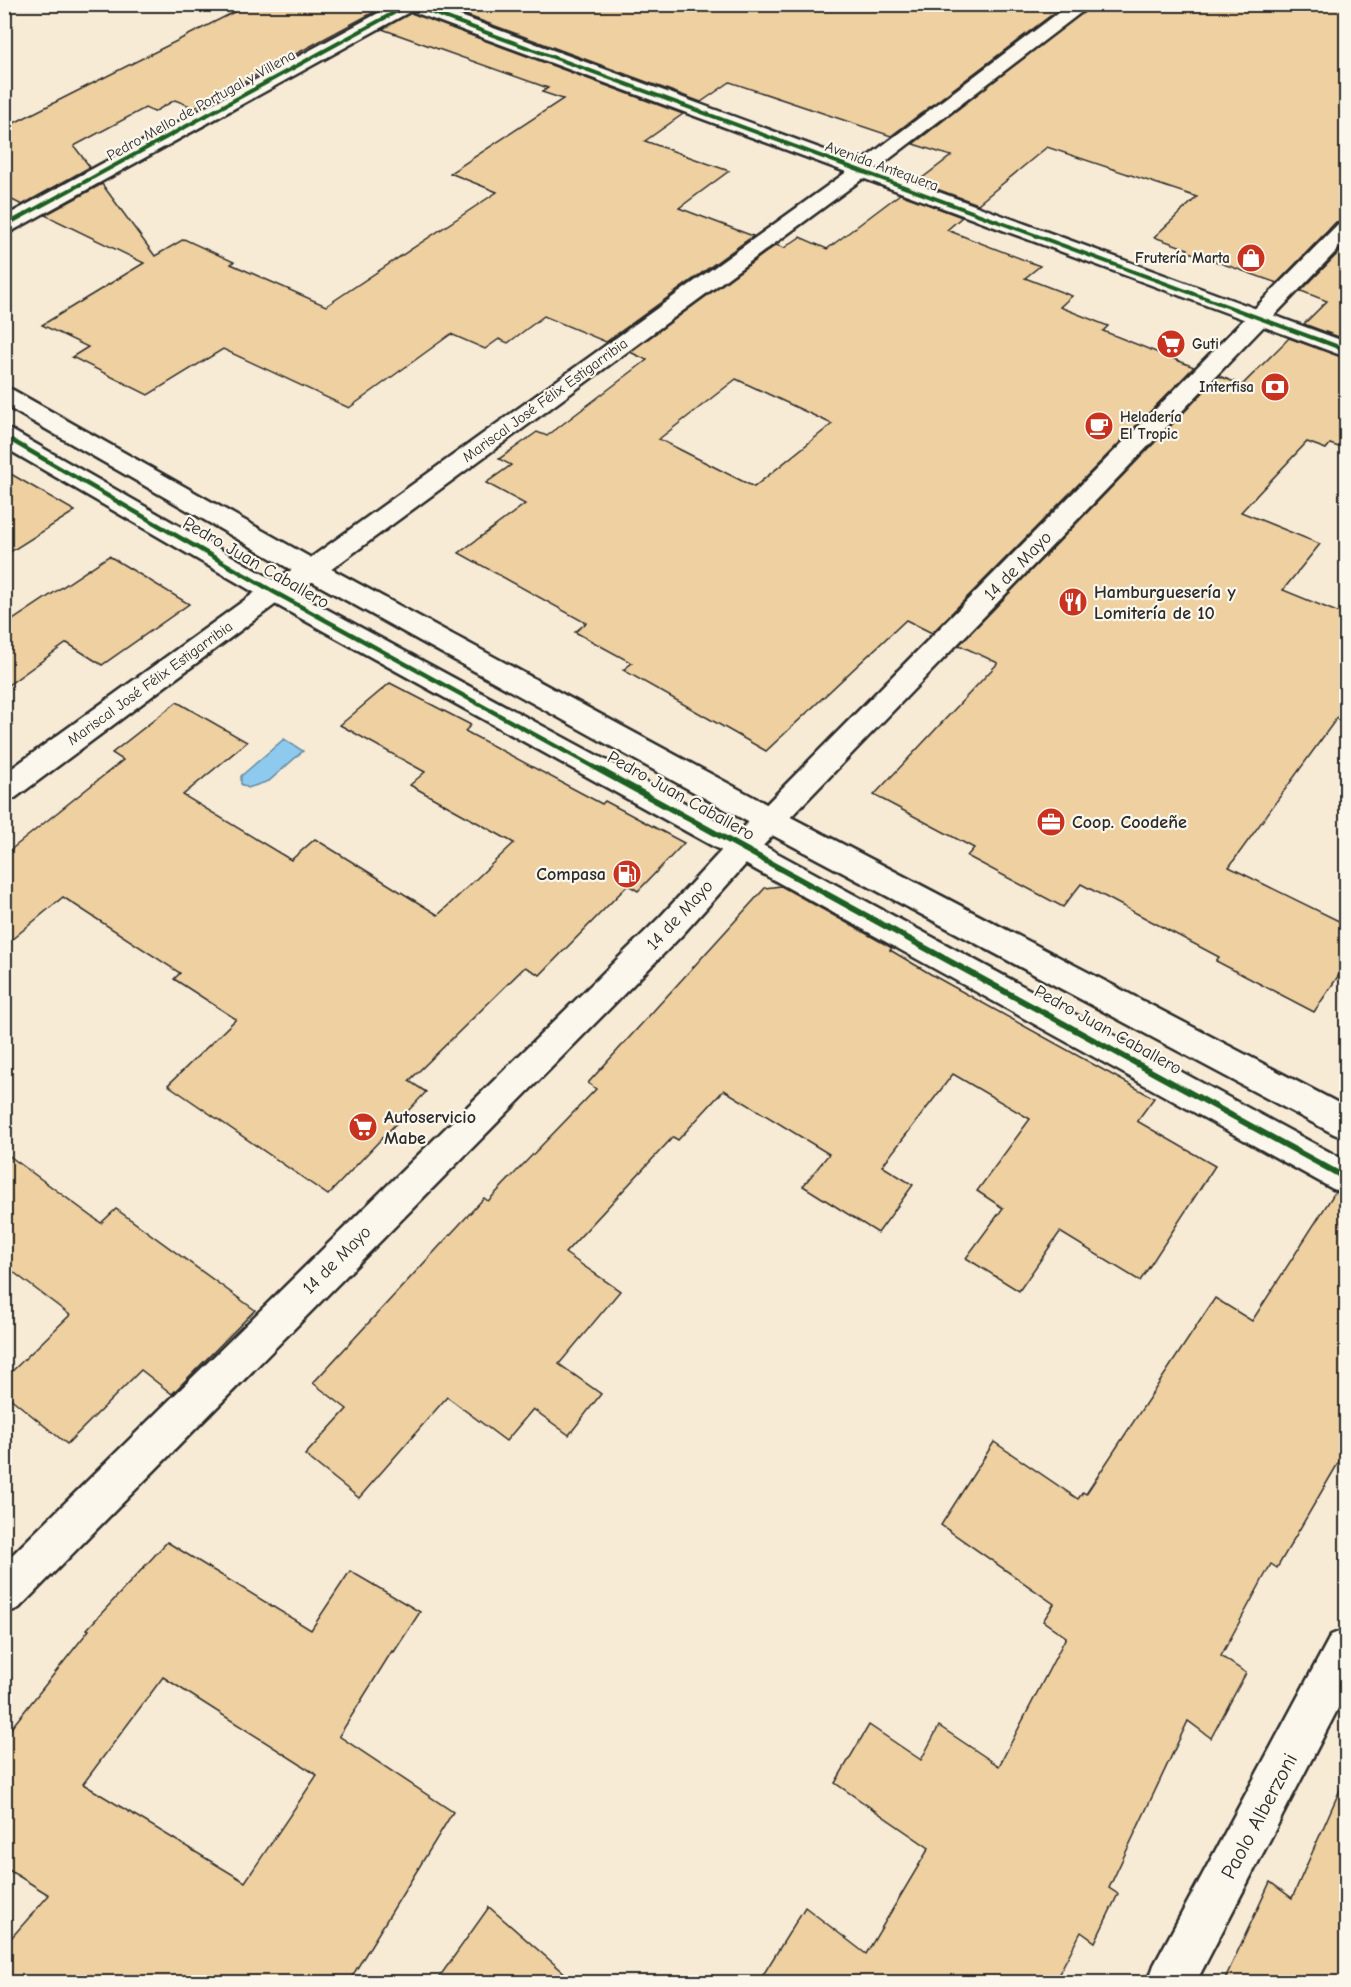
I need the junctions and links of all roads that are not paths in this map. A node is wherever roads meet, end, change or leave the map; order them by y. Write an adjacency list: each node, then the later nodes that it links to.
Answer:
1 (447, 4): 4 (street, Avenida Antequera)
2 (1083, 4): 4 (street, Mariscal José Félix Estigarribia)
3 (410, 5): 4 (street, Avenida Antequera); 5 (street, Pedro Mello de Portugal y Villena)
4 (866, 166): 7 (street, Avenida Antequera); 12 (street, Mariscal José Félix Estigarribia)
5 (4, 226)
6 (1347, 229): 7 (street, 14 de Mayo)
7 (1264, 312): 8 (street, Avenida Antequera); 9 (street, Avenida Antequera); 15 (street, 14 de Mayo)
8 (1347, 333)
9 (1347, 350)
10 (4, 395): 12 (street, Pedro Juan Caballero)
11 (4, 436): 13 (street, Pedro Juan Caballero)
12 (312, 570): 13 (street, Mariscal José Félix Estigarribia); 15 (street, Pedro Juan Caballero)
13 (274, 591): 14 (street, Mariscal José Félix Estigarribia); 16 (street, Pedro Juan Caballero)
14 (4, 790)
15 (770, 820): 16 (street, 14 de Mayo); 17 (street, Pedro Juan Caballero)
16 (743, 847): 18 (street, Pedro Juan Caballero); 19 (street, 14 de Mayo)
17 (1347, 1124)
18 (1347, 1178)
19 (4, 1593)
20 (1347, 1650): 21 (street, Paolo Alberzoni)
21 (1171, 1983)

